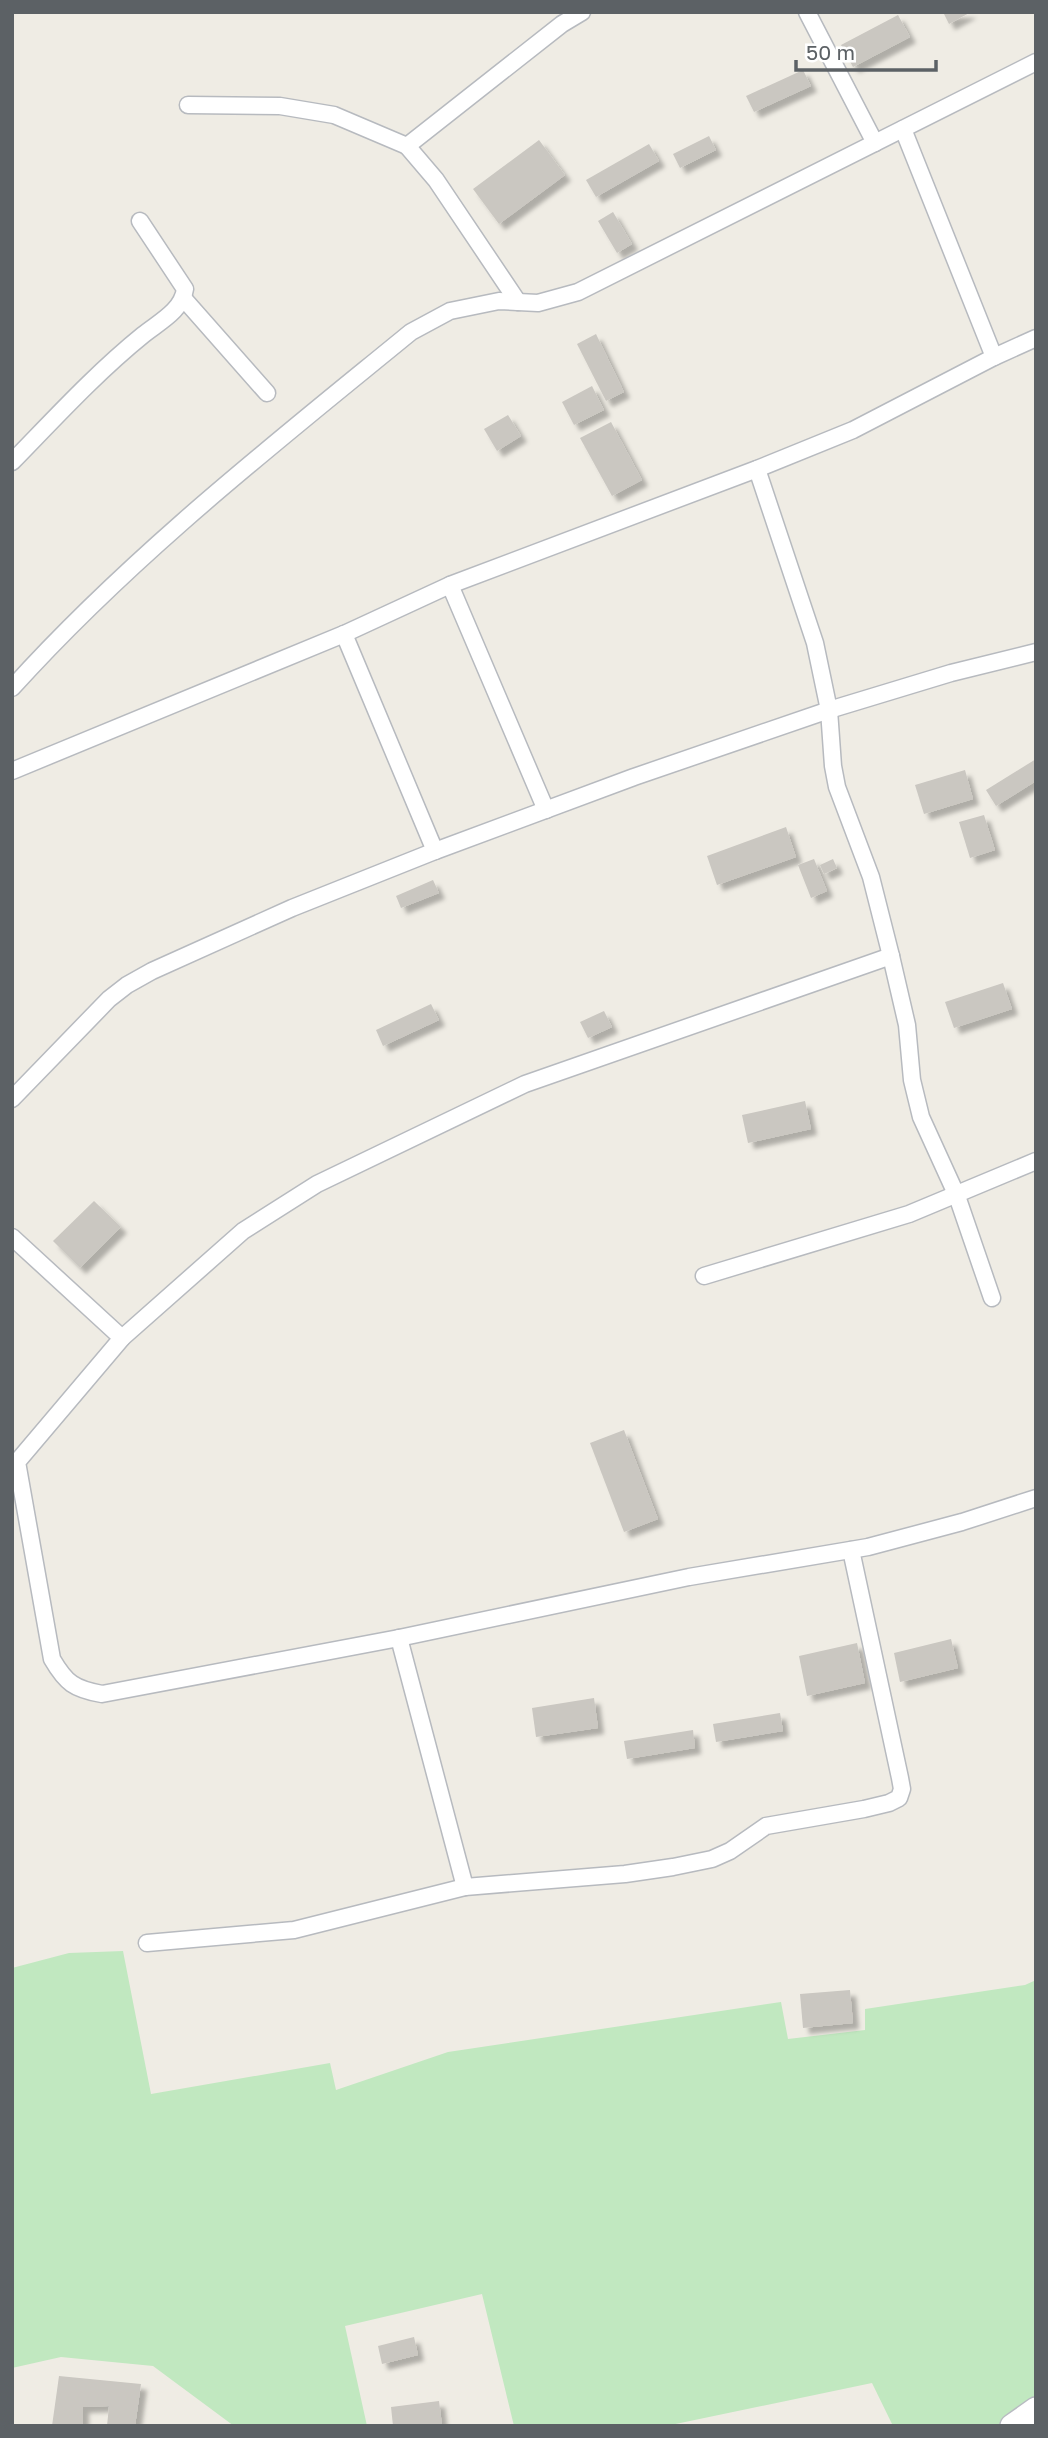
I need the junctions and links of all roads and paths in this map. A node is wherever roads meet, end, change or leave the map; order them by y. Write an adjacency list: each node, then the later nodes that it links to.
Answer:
1 (582, 12): 7 (street)
2 (807, 12): 6 (street)
3 (1036, 62): 5 (street)
4 (188, 105): 7 (street)
5 (903, 129): 6 (street); 12 (street)
6 (875, 143): 10 (street)
7 (407, 146): 10 (street)
8 (140, 221): 9 (street)
9 (184, 299): 13 (street); 14 (street)
10 (518, 302): 19 (street)
11 (1036, 338): 12 (street)
12 (994, 357): 15 (street)
13 (267, 393)
14 (12, 462)
15 (757, 469): 16 (street); 20 (street)
16 (450, 585): 17 (street); 22 (street)
17 (344, 634): 21 (street); 23 (street)
18 (1036, 652): 20 (street)
19 (12, 688)
20 (829, 710): 22 (street); 24 (street)
21 (12, 771)
22 (546, 810): 23 (street)
23 (435, 851): 25 (street)
24 (891, 956): 27 (street); 31 (street)
25 (12, 1099)
26 (1036, 1161): 27 (street)
27 (957, 1196): 29 (street); 30 (street)
28 (12, 1237): 31 (street)
29 (704, 1276)
30 (992, 1298)
31 (122, 1338): 32 (street)
32 (15, 1462): 35 (street)
33 (1036, 1498): 34 (street)
34 (851, 1550): 35 (street); 36 (street)
35 (399, 1638): 36 (street)
36 (465, 1887): 37 (street)
37 (147, 1943)
38 (1036, 2409): 39 (street)
39 (1012, 2426)

